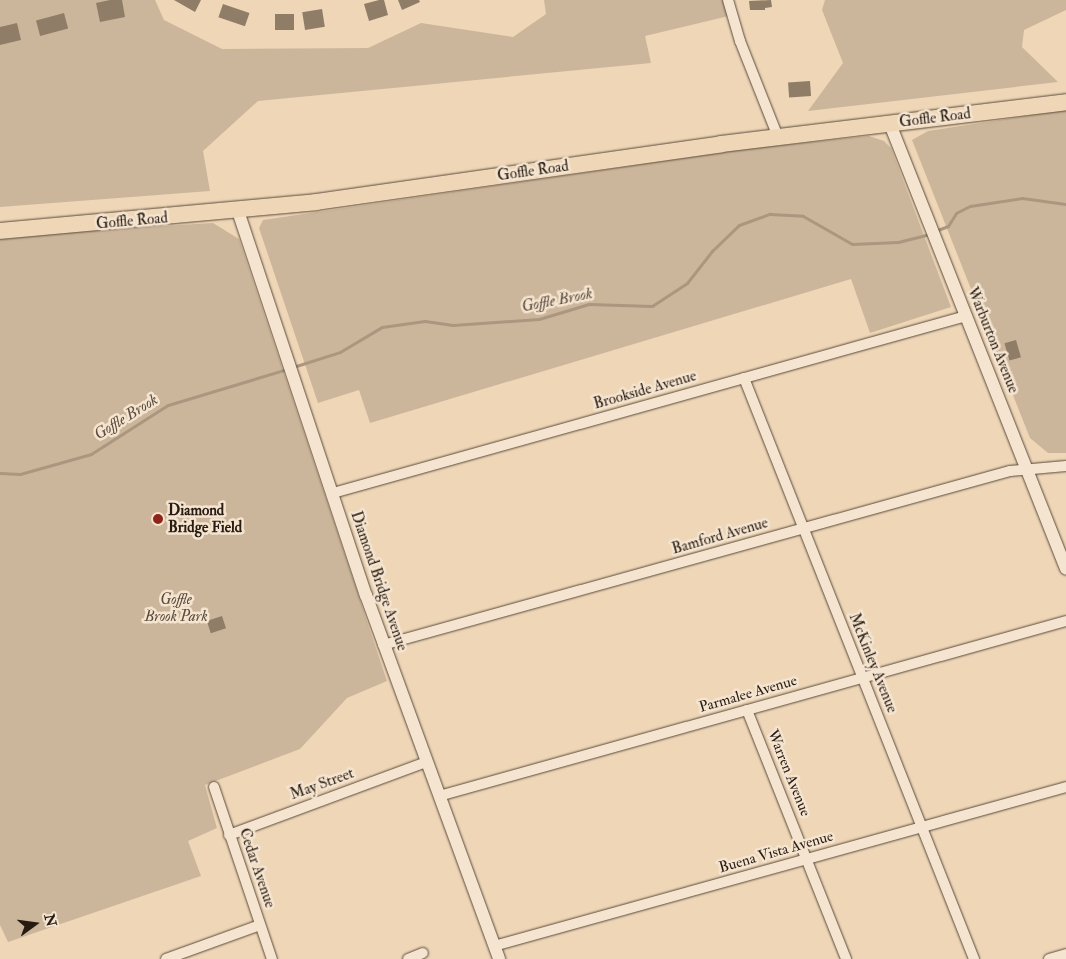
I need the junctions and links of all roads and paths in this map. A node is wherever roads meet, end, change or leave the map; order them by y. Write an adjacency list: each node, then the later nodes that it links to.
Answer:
1 (728, 0): 4 (street)
2 (1066, 102): 3 (main road, Goffle Road)
3 (890, 124): 4 (main road, Goffle Road); 7 (street, Warburton Avenue)
4 (778, 137): 5 (main road, Goffle Road)
5 (238, 211): 6 (main road, Goffle Road); 11 (street, Diamond Bridge Avenue)
6 (0, 231)
7 (966, 316): 8 (street, Brookside Avenue); 10 (street, Warburton Avenue)
8 (744, 378): 11 (street, Brookside Avenue); 12 (street, McKinley Avenue)
9 (1066, 466): 10 (street, Bamford Avenue)
10 (1026, 468): 12 (street, Bamford Avenue); 13 (street, Warburton Avenue)
11 (333, 493): 15 (street, Diamond Bridge Avenue)
12 (804, 528): 15 (street, Bamford Avenue); 16 (street, McKinley Avenue)
13 (1066, 568)
14 (1066, 621): 16 (street, Parmalee Avenue)
15 (383, 645): 18 (street, Diamond Bridge Avenue)
16 (863, 678): 17 (street, Parmalee Avenue); 22 (street, McKinley Avenue)
17 (748, 710): 21 (street, Parmalee Avenue); 24 (street, Warren Avenue)
18 (426, 762): 21 (street, Diamond Bridge Avenue); 23 (street, May Street)
19 (214, 787): 23 (street, Cedar Avenue)
20 (1066, 787): 22 (street, Buena Vista Avenue)
21 (439, 796): 26 (street, Diamond Bridge Avenue)
22 (922, 828): 24 (street, Buena Vista Avenue); 34 (street, McKinley Avenue)
23 (229, 835): 25 (street, Cedar Avenue)
24 (807, 860): 26 (street, Buena Vista Avenue); 33 (street, Warren Avenue)
25 (260, 925): 29 (street); 30 (street, Cedar Avenue)
26 (494, 946): 32 (street, Diamond Bridge Avenue)
27 (423, 953): 31 (street)
28 (1066, 954): 35 (street)
29 (166, 959)
30 (272, 959)
31 (408, 959)
32 (499, 959)
33 (846, 959)
34 (974, 959)
35 (1049, 959)

